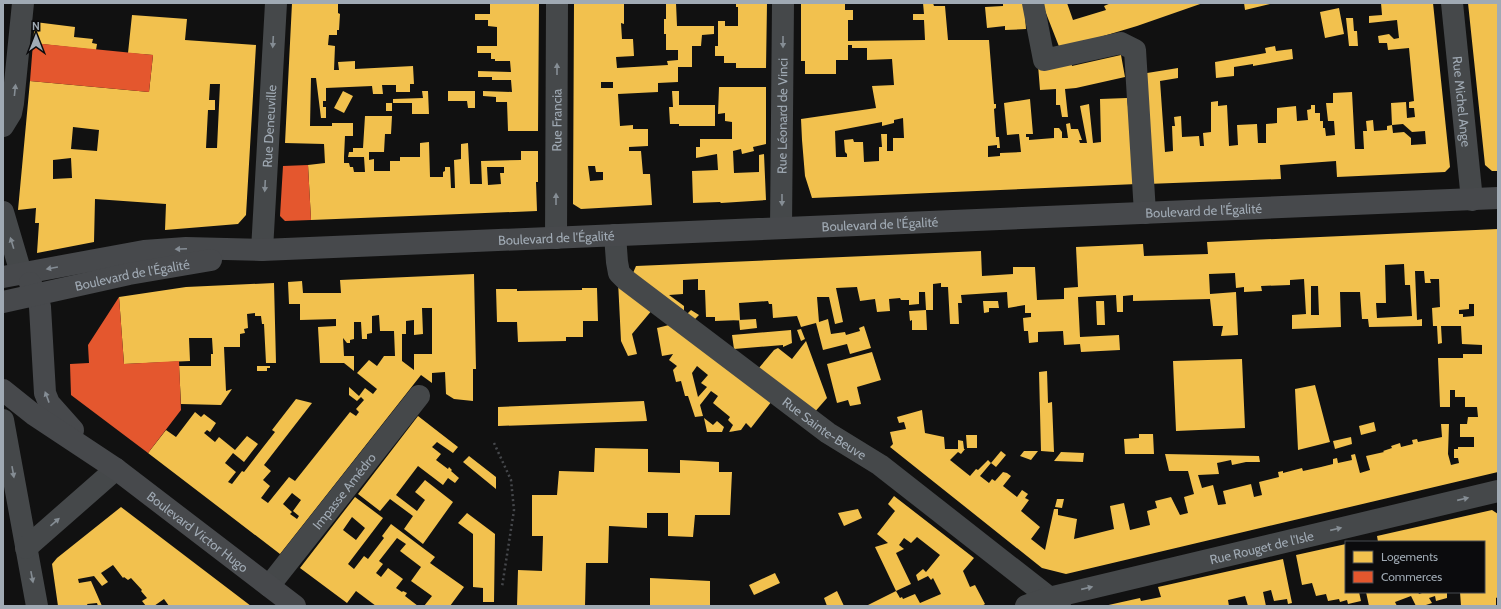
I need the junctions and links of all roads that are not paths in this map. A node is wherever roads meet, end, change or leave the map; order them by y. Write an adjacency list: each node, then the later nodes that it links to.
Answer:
1 (23, 3): 7 (street, one-way to 1)
2 (276, 3): 15 (street, Rue Deneuville, one-way to 15)
3 (557, 3): 14 (street, Rue Francia, one-way to 3)
4 (783, 3): 12 (street, Rue Léonard de Vinci, one-way to 12)
5 (1033, 3): 11 (street)
6 (1452, 3): 9 (street, Rue Michel Ange)
7 (3, 126)
8 (1498, 198): 9 (main road, Boulevard de l'Égalité)
9 (1472, 200): 11 (main road, Boulevard de l'Égalité)
10 (3, 212): 16 (street, one-way to 10)
11 (1145, 213): 12 (main road, Boulevard de l'Égalité)
12 (782, 228): 13 (main road, Boulevard de l'Égalité)
13 (615, 235): 14 (main road, Boulevard de l'Égalité); 26 (street, Rue Sainte-Beuve)
14 (556, 238): 15 (main road, Boulevard de l'Égalité)
15 (262, 250): 16 (main road, Boulevard de l'Égalité, one-way to 16); 18 (main road, Boulevard de l'Égalité)
16 (12, 275): 18 (main road, Boulevard Victor Hugo)
17 (3, 284): 18 (street)
18 (20, 299): 22 (main road, Boulevard Victor Hugo, one-way to 18)
19 (3, 390): 22 (main road, Boulevard Victor Hugo)
20 (419, 396): 25 (street, Impasse Amédro)
21 (3, 420): 24 (street, one-way to 24)
22 (108, 463): 24 (street, one-way to 22); 25 (main road, Boulevard Victor Hugo)
23 (1498, 491): 26 (street, Rue Rouget de l'Isle, one-way to 23)
24 (26, 548): 27 (street, one-way to 27)
25 (269, 586): 28 (main road, Boulevard Victor Hugo)
26 (1055, 602): 29 (street, Rue Rouget de l'Isle)
27 (38, 606)
28 (295, 606)
29 (1026, 606)

